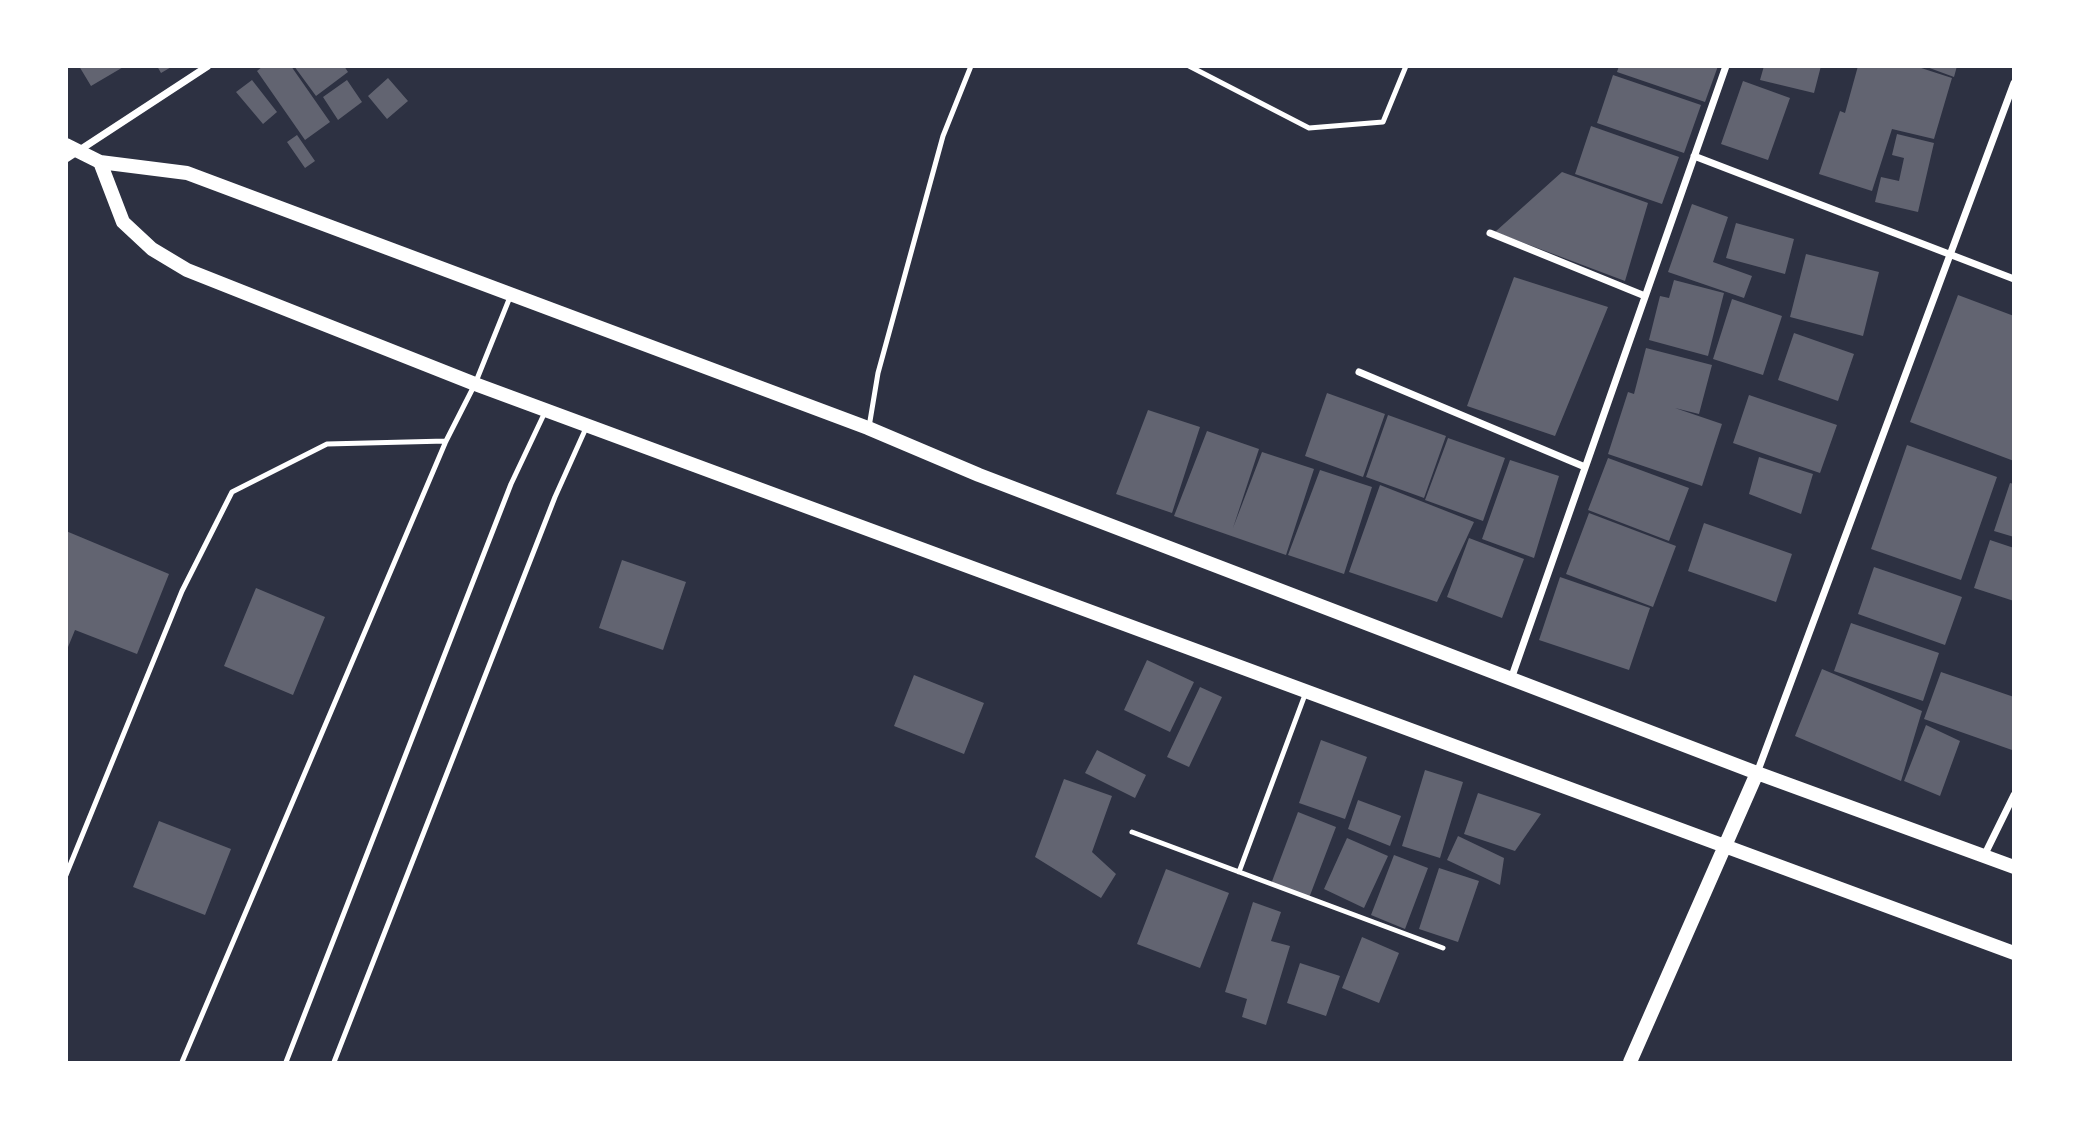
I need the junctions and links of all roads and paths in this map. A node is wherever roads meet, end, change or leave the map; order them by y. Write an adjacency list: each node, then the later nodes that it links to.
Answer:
1 (208, 66): 7 (street)
2 (971, 66): 19 (lane)
3 (1189, 66): 4 (lane)
4 (1406, 66)
5 (1726, 66): 8 (street)
6 (2014, 83): 11 (street)
7 (70, 152): 9 (main road)
8 (1694, 156): 11 (street); 14 (street)
9 (100, 162): 13 (main road); 16 (main road)
10 (1490, 233): 14 (street)
11 (1950, 255): 12 (street); 24 (street)
12 (2014, 279)
13 (510, 296): 16 (lane); 19 (main road)
14 (1645, 296): 21 (street)
15 (1359, 372): 21 (street)
16 (475, 384): 17 (main road); 20 (lane)
17 (546, 410): 18 (main road); 35 (lane)
18 (587, 425): 23 (main road); 36 (lane)
19 (869, 428): 22 (main road)
20 (446, 441): 31 (lane); 34 (lane)
21 (1585, 467): 22 (street)
22 (1511, 678): 24 (main road)
23 (1306, 692): 27 (main road); 30 (lane)
24 (1757, 773): 27 (main road); 28 (main road)
25 (2014, 795): 28 (street)
26 (1132, 832): 30 (lane)
27 (1724, 847): 33 (main road); 37 (main road)
28 (1984, 856): 29 (main road)
29 (2014, 867)
30 (1239, 872): 32 (lane)
31 (66, 875)
32 (1443, 948)
33 (2014, 953)
34 (182, 1062)
35 (286, 1062)
36 (334, 1062)
37 (1630, 1062)

